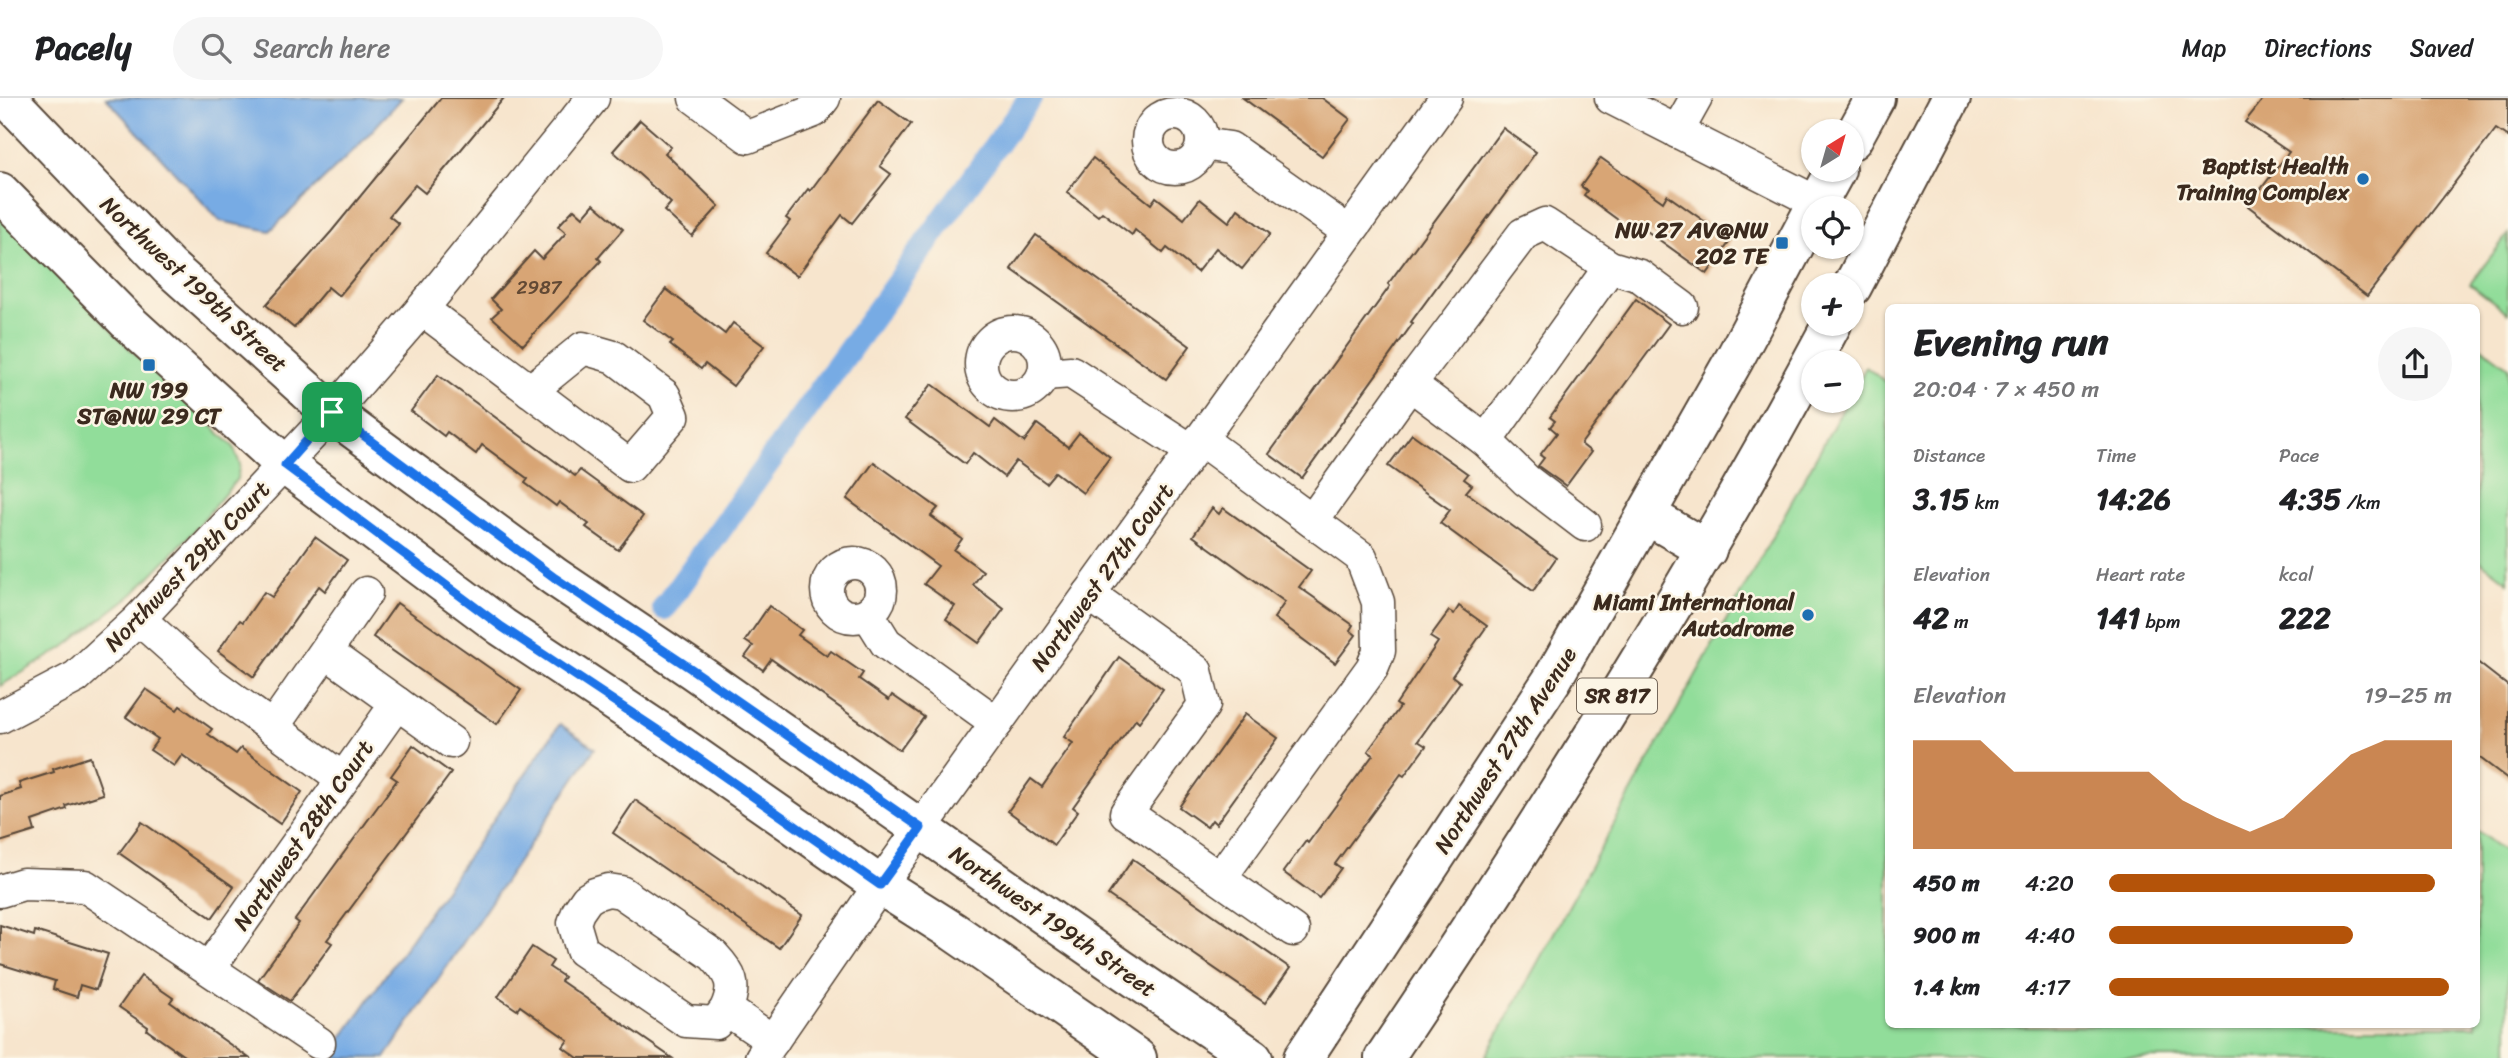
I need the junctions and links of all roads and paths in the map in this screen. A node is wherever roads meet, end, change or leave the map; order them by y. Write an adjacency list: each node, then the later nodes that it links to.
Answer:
1 (7, 98): 25 (main road, Northwest 199th Street)
2 (593, 98): 20 (street, Northwest 29th Court)
3 (695, 98): 4 (street)
4 (824, 98)
5 (1446, 98): 15 (street, Northwest 27th Court)
6 (1611, 98): 11 (street)
7 (1696, 98): 11 (street)
8 (1875, 98): 10 (main road)
9 (1951, 98): 18 (main road)
10 (1864, 119)
11 (1677, 132): 14 (street)
12 (1202, 144): 15 (street)
13 (0, 192): 28 (main road)
14 (1801, 199)
15 (1349, 232): 27 (street, Northwest 27th Court)
16 (1801, 233): 29 (main road, Northwest 27th Avenue / SR 817)
17 (1610, 267): 19 (street); 23 (street); 26 (street)
18 (1859, 273)
19 (1682, 307)
20 (422, 309): 24 (street); 25 (street, Northwest 29th Court)
21 (1826, 336): 32 (main road, SR 817)
22 (1044, 374): 27 (street)
23 (1410, 384): 26 (street); 30 (street)
24 (530, 391)
25 (332, 412): 28 (street, Northwest 29th Court); 44 (main road, Northwest 199th Street)
26 (1486, 442): 31 (street)
27 (1196, 445): 30 (street); 34 (street, Northwest 27th Court)
28 (285, 465): 36 (street, Northwest 29th Court); 46 (main road)
29 (1647, 515): 32 (main road); 55 (main road, Northwest 27th Avenue / SR 817)
30 (1312, 521): 45 (street)
31 (1585, 525)
32 (1706, 550): 56 (main road, SR 817)
33 (366, 593): 37 (street)
34 (1089, 594): 40 (street, Northwest 27th Court); 45 (street)
35 (867, 614): 40 (street)
36 (139, 619): 39 (street, Northwest 29th Court); 41 (street)
37 (326, 652): 38 (street); 41 (street)
38 (397, 703): 42 (street); 43 (street, Northwest 28th Court)
39 (0, 718)
40 (997, 723): 44 (street, Northwest 27th Court)
41 (272, 728): 43 (street)
42 (451, 743)
43 (343, 779): 49 (street, Northwest 28th Court)
44 (921, 828): 46 (street, Northwest 27th Court); 54 (main road, Northwest 199th Street)
45 (1220, 878): 48 (street)
46 (880, 885): 52 (street, Northwest 27th Court); 53 (main road)
47 (0, 891): 49 (street)
48 (1293, 930)
49 (210, 968): 51 (street)
50 (726, 1009): 50 (street); 52 (street)
51 (319, 1043)
52 (767, 1049)
53 (1138, 1058)
54 (1252, 1058)
55 (1303, 1058)
56 (1384, 1058)

